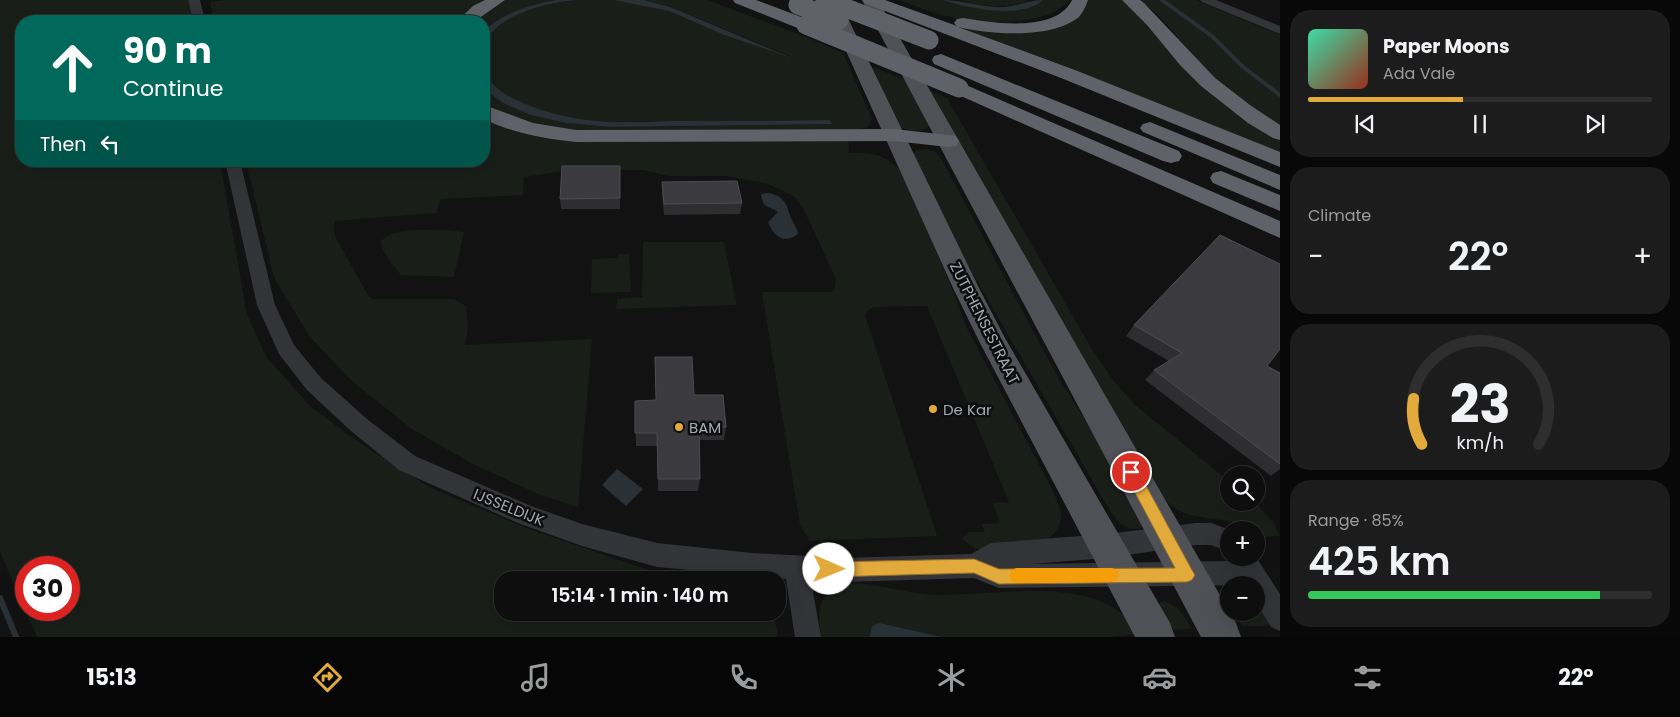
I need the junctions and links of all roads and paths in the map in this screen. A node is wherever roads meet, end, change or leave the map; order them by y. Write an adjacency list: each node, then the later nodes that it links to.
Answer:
1 (194, 0): 15 (street)
2 (497, 0): 14 (highway)
3 (730, 0): 12 (highway)
4 (741, 0): 12 (highway)
5 (825, 0): 24 (highway, bridge)
6 (831, 0): 20 (main road, ZUTPHENSESTRAAT)
7 (870, 0): 13 (highway); 21 (main road)
8 (875, 0): 13 (highway)
9 (1080, 0): 13 (highway)
10 (1130, 0): 19 (highway)
11 (1206, 0): 16 (street)
12 (787, 6): 25 (highway, bridge); 26 (highway, bridge)
13 (913, 13): 22 (highway)
14 (457, 14)
15 (198, 15)
16 (1280, 30)
17 (490, 114): 20 (highway)
18 (490, 129): 20 (highway)
19 (1280, 134)
20 (896, 141): 21 (highway); 29 (main road, ZUTPHENSESTRAAT)
21 (948, 141): 27 (main road)
22 (1280, 160)
23 (233, 167): 33 (street, IJSSELDIJK)
24 (1280, 183)
25 (1280, 204)
26 (1280, 230)
27 (1167, 538): 28 (street); 29 (street); 34 (main road)
28 (1220, 538)
29 (1115, 560): 30 (street, IJSSELDIJK); 30 (street, IJSSELDIJK); 34 (street); 37 (main road, ZUTPHENSESTRAAT)
30 (974, 566): 33 (street, IJSSELDIJK)
31 (1242, 566): 34 (street)
32 (1249, 566): 35 (street)
33 (797, 568): 36 (street)
34 (1187, 575): 38 (main road)
35 (1280, 618)
36 (808, 637)
37 (1156, 637)
38 (1222, 637)

